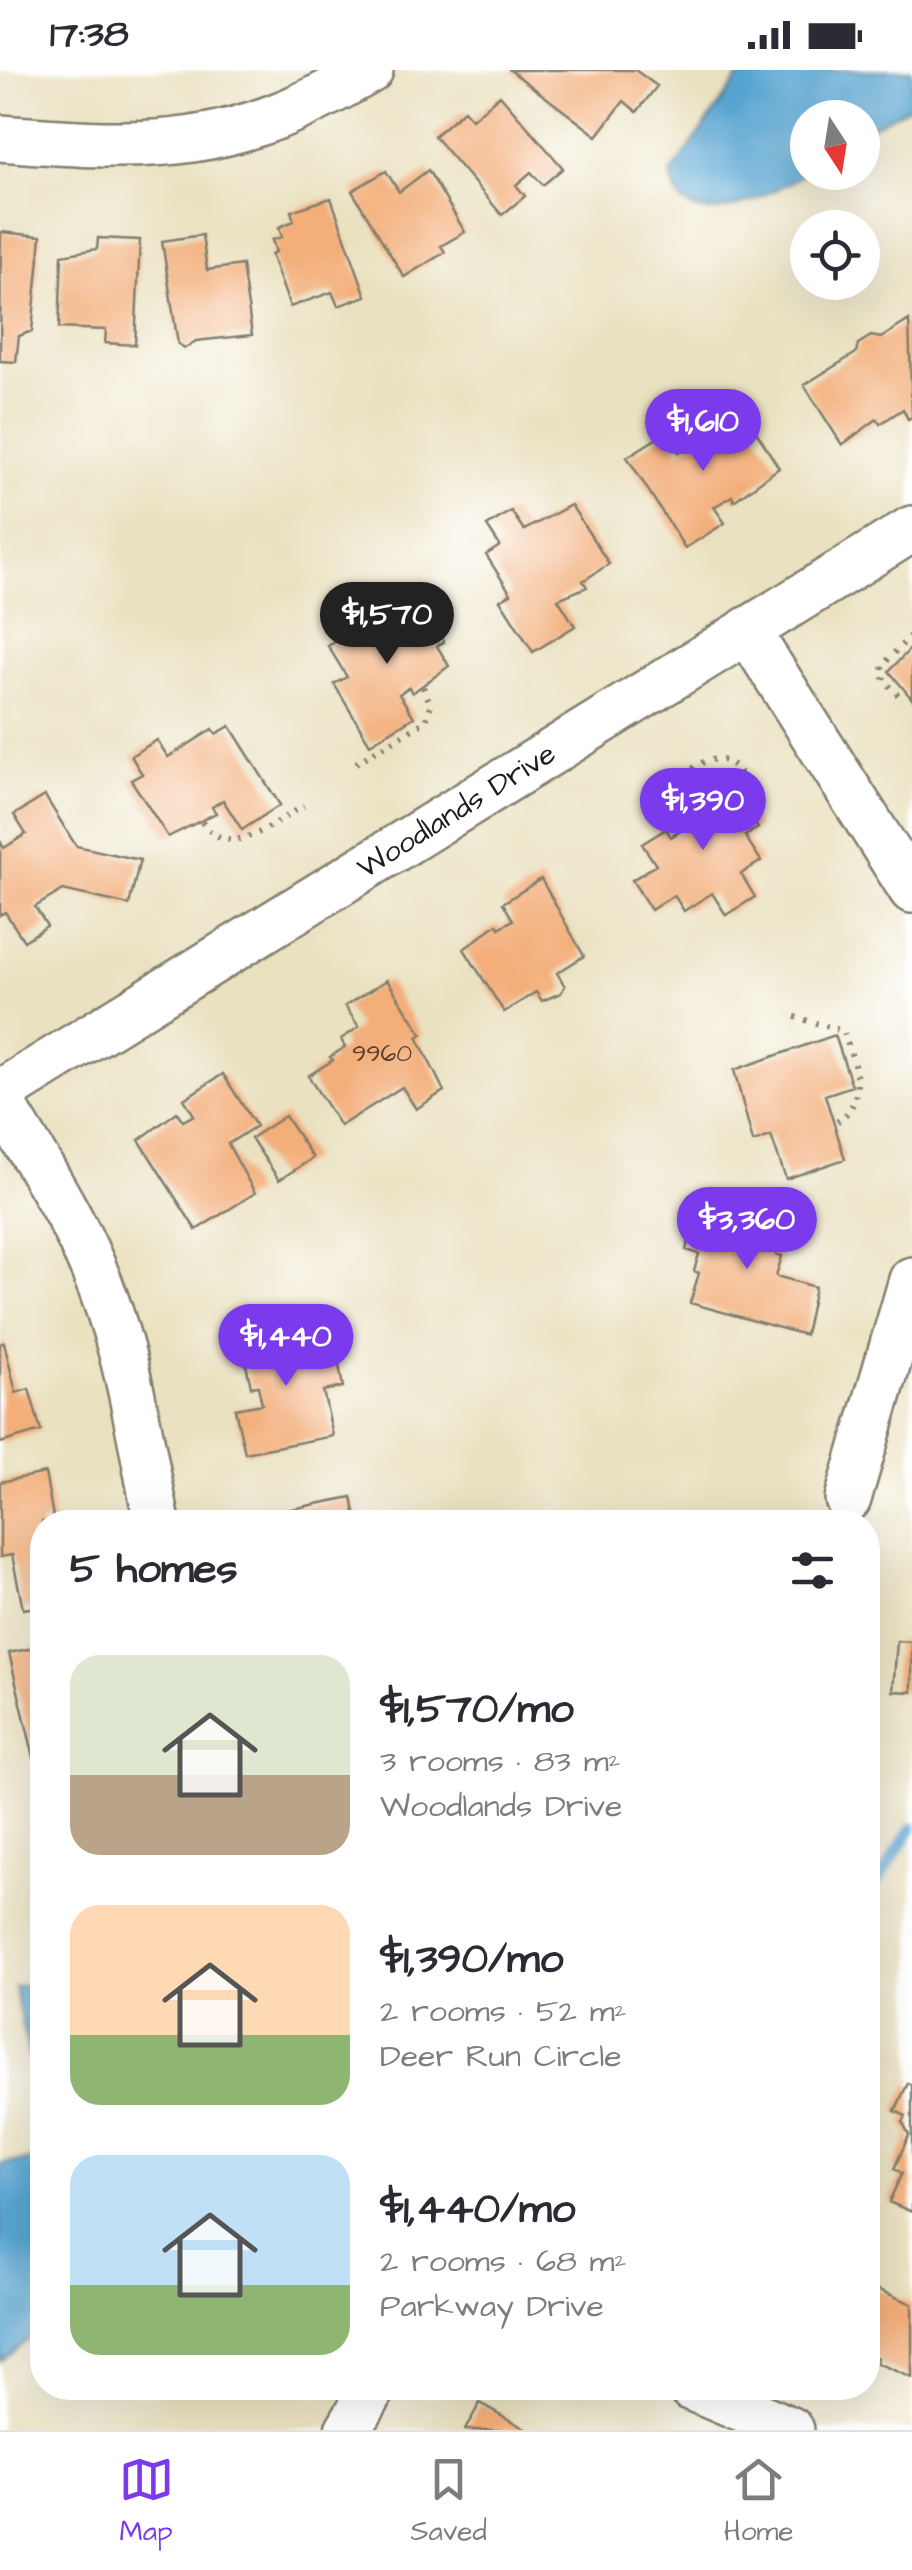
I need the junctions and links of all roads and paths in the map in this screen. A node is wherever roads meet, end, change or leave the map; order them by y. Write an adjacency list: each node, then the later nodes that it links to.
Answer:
1 (370, 70): 2 (street)
2 (0, 138)
3 (912, 528): 4 (street, Woodlands Drive)
4 (747, 630): 13 (street); 15 (street, Woodlands Drive)
5 (912, 634): 7 (path)
6 (423, 687): 8 (path)
7 (898, 695)
8 (356, 763)
9 (750, 790): 12 (path)
10 (304, 806): 11 (path)
11 (202, 822)
12 (676, 834)
13 (912, 890)
14 (795, 1018): 16 (path)
15 (0, 1096): 19 (street)
16 (833, 1124)
17 (912, 1280): 18 (street)
18 (848, 1499)
19 (154, 1510)
20 (366, 2400): 22 (street)
21 (720, 2400): 23 (street)
22 (348, 2430)
23 (790, 2430)

